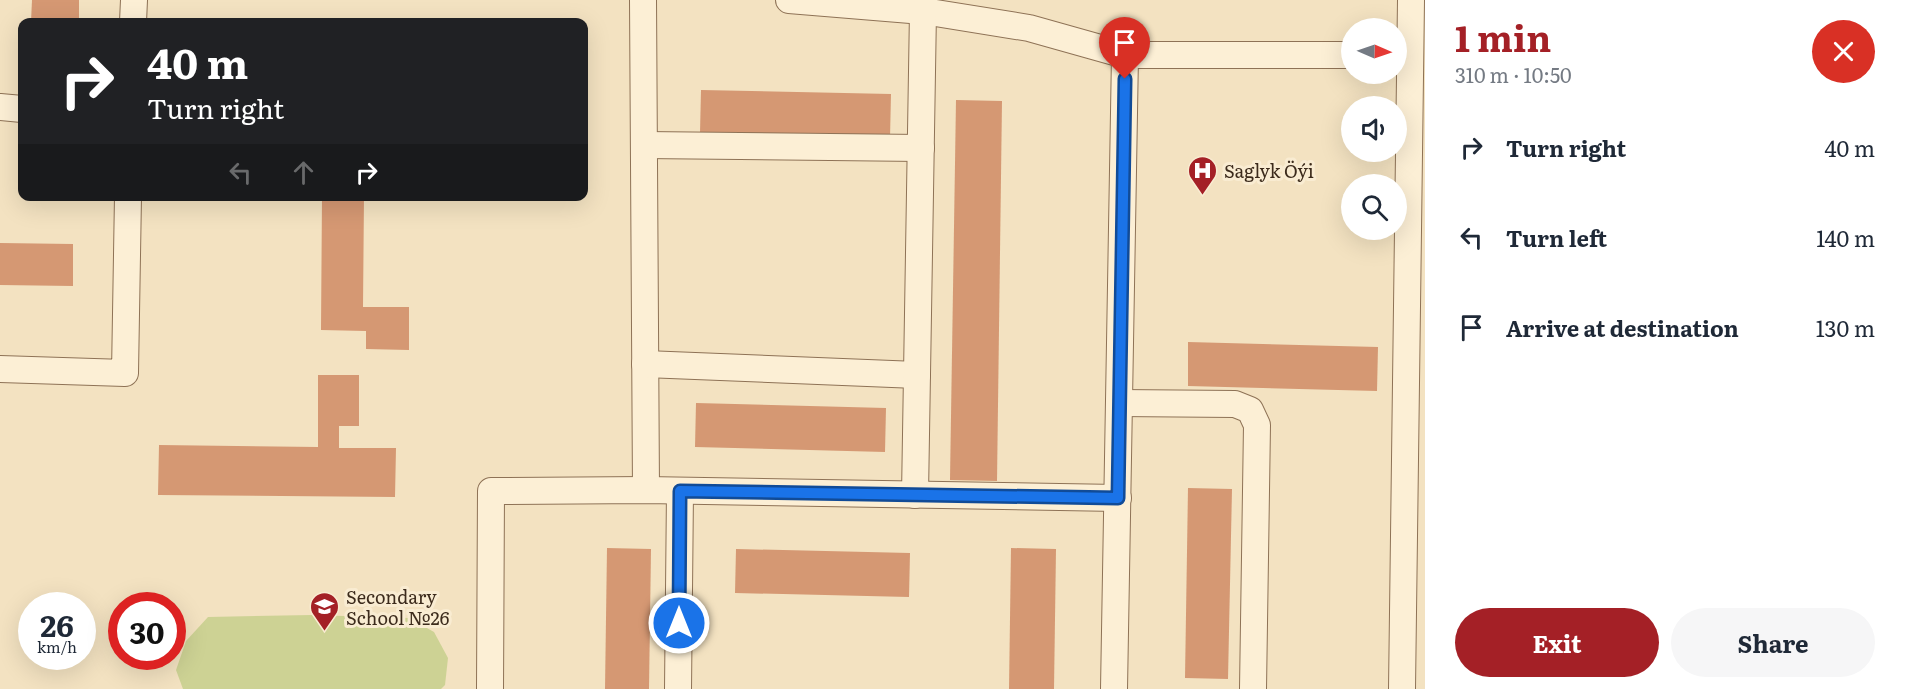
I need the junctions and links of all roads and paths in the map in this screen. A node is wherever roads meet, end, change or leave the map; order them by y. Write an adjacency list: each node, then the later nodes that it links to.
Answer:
1 (134, 0): 6 (street)
2 (643, 0): 12 (street)
3 (789, 0): 5 (street)
4 (1411, 0): 8 (street)
5 (923, 12): 9 (street); 13 (street)
6 (133, 18)
7 (1341, 55): 9 (street)
8 (1410, 55): 15 (street)
9 (1125, 56): 19 (street)
10 (0, 107): 11 (street)
11 (18, 109)
12 (644, 145): 13 (street); 16 (street)
13 (921, 148): 18 (street)
14 (128, 201): 17 (street)
15 (1415, 311): 28 (street)
16 (645, 364): 18 (street); 20 (street)
17 (0, 369)
18 (917, 375): 22 (street)
19 (1119, 403): 23 (street); 27 (street)
20 (646, 490): 21 (street); 24 (street)
21 (680, 491): 22 (street); 25 (street)
22 (915, 495): 23 (street)
23 (1118, 498): 26 (street)
24 (490, 689)
25 (678, 689)
26 (1114, 689)
27 (1253, 689)
28 (1402, 689)

